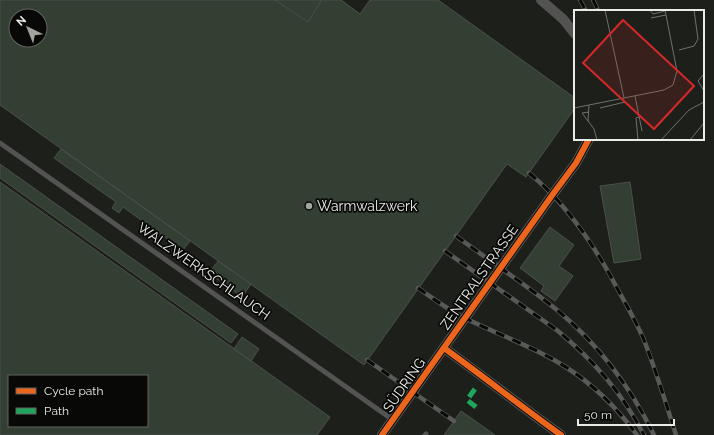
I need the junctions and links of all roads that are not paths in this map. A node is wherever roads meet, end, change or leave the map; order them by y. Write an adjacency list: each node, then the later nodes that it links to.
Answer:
1 (541, 0): 2 (street)
2 (574, 33)
3 (588, 140): 5 (street, ZENTRALSTRASSE)
4 (0, 143): 6 (lane, WALZWERKSCHLAUCH)
5 (444, 348): 6 (street, SÜDRING); 8 (street, ZENTRALSTRASSE)
6 (393, 420): 7 (street, SÜDRING)
7 (382, 435)
8 (561, 435)

